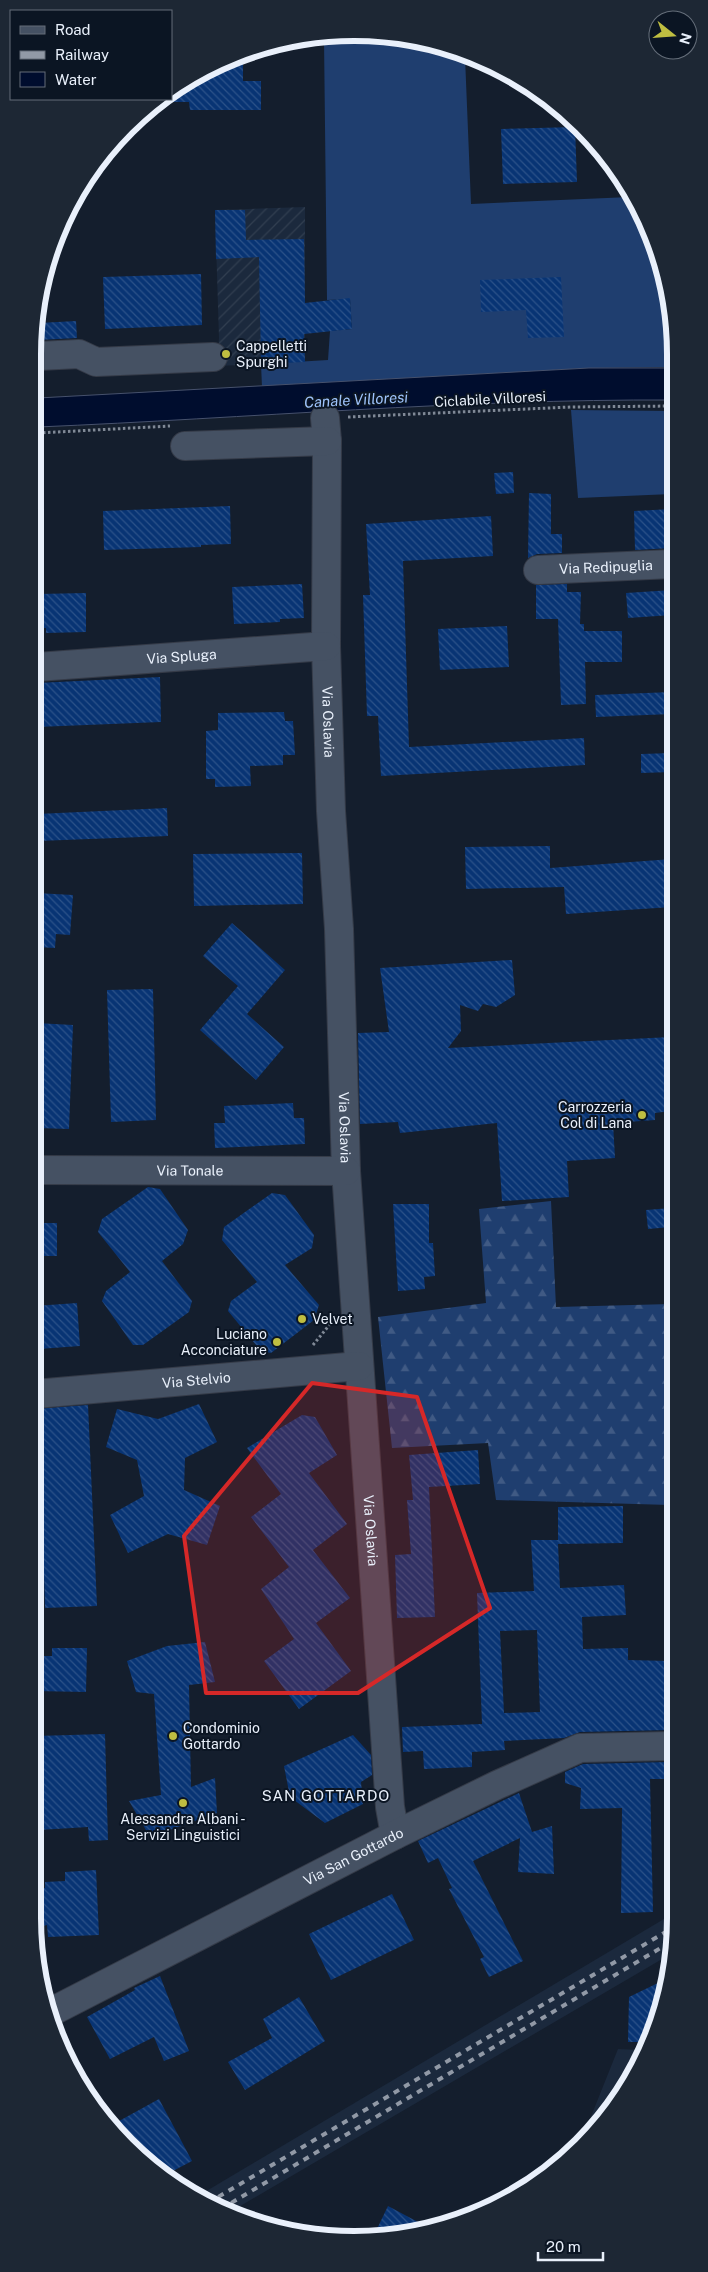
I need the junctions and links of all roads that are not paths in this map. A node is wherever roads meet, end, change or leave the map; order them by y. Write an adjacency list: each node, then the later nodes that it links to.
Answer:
1 (41, 356): 2 (street)
2 (213, 357)
3 (179, 436): 6 (street, Via Oslavia)
4 (667, 564): 5 (street, Via Redipuglia)
5 (538, 570)
6 (326, 646): 7 (street, Via Spluga); 9 (street, Via Oslavia)
7 (41, 667)
8 (41, 1170): 9 (street, Via Tonale)
9 (346, 1171): 10 (street, Via Oslavia)
10 (359, 1366): 11 (street, Via Stelvio); 13 (street, Via Oslavia)
11 (41, 1393)
12 (667, 1746): 13 (street, Via San Gottardo)
13 (395, 1835): 14 (street, Via San Gottardo)
14 (55, 2010)

